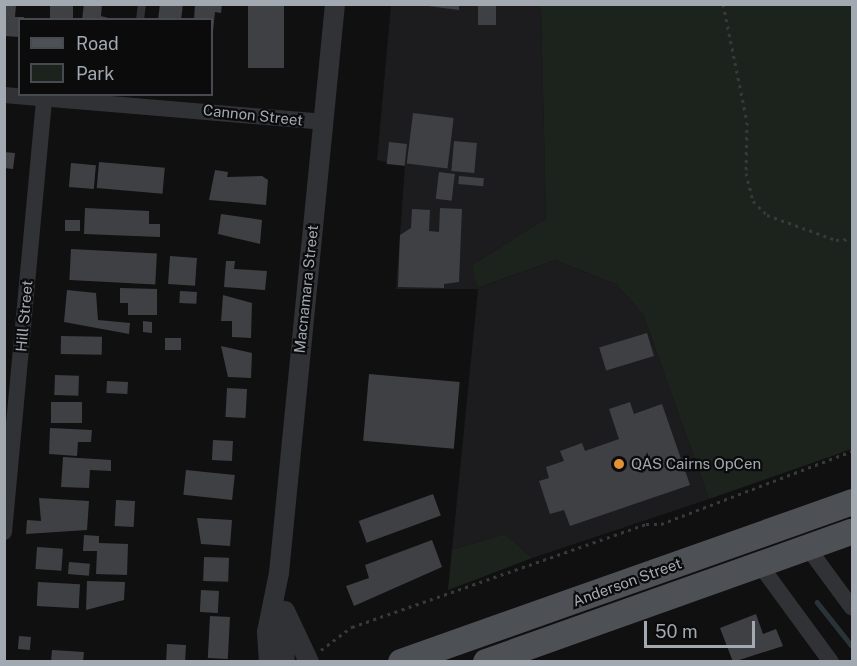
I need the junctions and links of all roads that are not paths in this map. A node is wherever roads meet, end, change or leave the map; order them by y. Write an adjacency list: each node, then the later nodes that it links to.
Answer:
1 (335, 4): 5 (street, Macnamara Street)
2 (4, 95): 3 (street, Cannon Street)
3 (44, 99): 4 (street, Cannon Street); 7 (street, Hill Street)
4 (132, 99): 5 (street, Cannon Street)
5 (323, 122): 11 (street, Macnamara Street)
6 (852, 502): 17 (main road, Anderson Street)
7 (4, 532)
8 (852, 532): 9 (main road, Anderson Street)
9 (807, 548): 10 (main road, Anderson Street); 13 (street)
10 (760, 566): 18 (main road, Anderson Street); 19 (street)
11 (279, 573): 12 (street, Macnamara Street); 15 (street, Macnamara Street)
12 (281, 600): 14 (street); 16 (street, Macnamara Street)
13 (852, 608)
14 (312, 659)
15 (269, 662)
16 (285, 662)
17 (401, 662)
18 (486, 662)
19 (831, 662)

